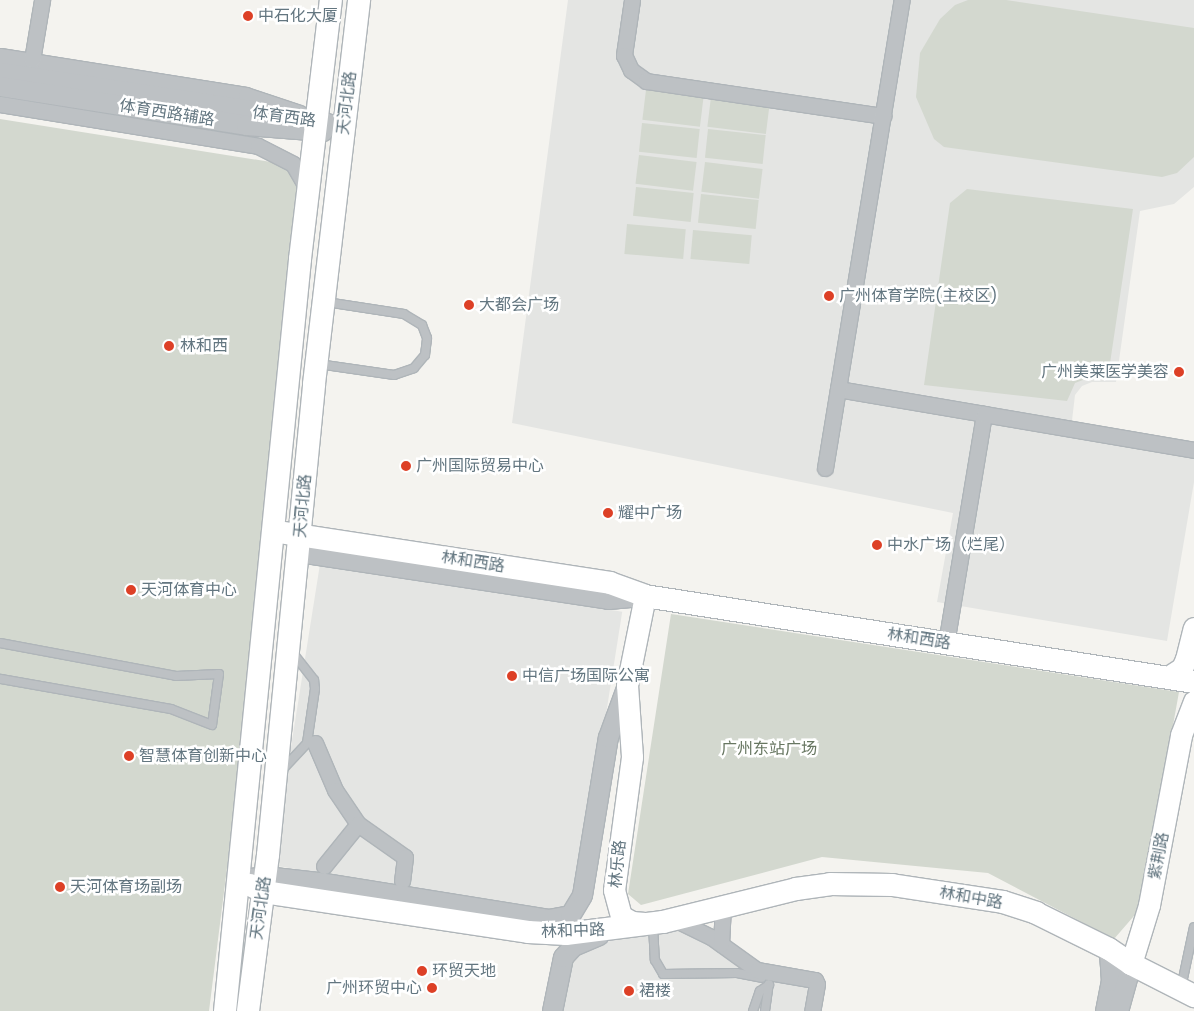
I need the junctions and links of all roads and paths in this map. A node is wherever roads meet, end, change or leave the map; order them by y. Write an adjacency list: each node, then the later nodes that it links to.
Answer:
1 (42, 0): 9 (street)
2 (331, 0): 6 (main road, 天河北路)
3 (359, 0): 7 (main road, 天河北路)
4 (632, 0): 13 (street)
5 (902, 0): 13 (street)
6 (328, 38): 7 (main road); 14 (main road, 天河北路)
7 (354, 40): 15 (main road, 天河北路)
8 (0, 56): 9 (street, 体育西路辅路)
9 (32, 60): 14 (street, 体育西路辅路)
10 (0, 72): 14 (street, 体育西路)
11 (0, 86): 14 (street, 体育西路)
12 (0, 104): 16 (street, 体育西路辅路)
13 (883, 116): 19 (street)
14 (317, 126): 15 (street, 体育西路); 16 (main road, 天河北路)
15 (344, 128): 17 (main road, 天河北路)
16 (309, 191): 23 (main road, 天河北路)
17 (323, 301): 18 (main road, 天河北路); 18 (lane)
18 (316, 364): 24 (main road, 天河北路)
19 (838, 389): 20 (street); 22 (street)
20 (984, 414): 21 (street); 28 (street)
21 (1194, 450)
22 (825, 468)
23 (274, 532): 24 (main road, 林和西路); 39 (main road, 天河北路)
24 (300, 544): 25 (main road, 林和西路); 29 (main road, 天河北路)
25 (645, 596): 28 (main road, 林和西路); 33 (main road, 林乐路)
26 (1194, 628): 30 (main road)
27 (0, 643): 31 (lane)
28 (946, 644): 30 (main road, 林和西路)
29 (287, 645): 36 (main road, 天河北路); 36 (lane)
30 (1168, 677): 32 (main road, 林和西路)
31 (0, 678)
32 (1194, 682)
33 (627, 685): 43 (street, 林乐路); 44 (main road, 林乐路)
34 (1194, 701): 48 (main road, 紫荆路)
35 (315, 743): 37 (street)
36 (275, 777): 41 (main road, 天河北路)
37 (358, 824): 38 (street); 40 (street)
38 (324, 866)
39 (240, 880): 41 (main road, 林和中路); 51 (main road, 天河北路)
40 (402, 881)
41 (264, 884): 43 (street, 林和中路); 44 (main road, 林和中路); 52 (main road, 天河北路)
42 (723, 908): 44 (main road, 林和中路); 46 (street); 47 (main road, 林和中路)
43 (548, 919)
44 (664, 921): 46 (street); 49 (lane); 53 (street)
45 (1194, 927): 50 (lane)
46 (721, 944): 49 (street)
47 (1109, 949): 48 (main road, 林和中路); 57 (street)
48 (1131, 964): 50 (main road, 林和中路); 58 (street, 紫荆路)
49 (770, 979): 54 (lane); 55 (lane); 56 (street)
50 (1187, 993)
51 (225, 1011)
52 (248, 1011)
53 (552, 1011)
54 (753, 1011)
55 (765, 1011)
56 (812, 1011)
57 (1105, 1011)
58 (1118, 1011)

